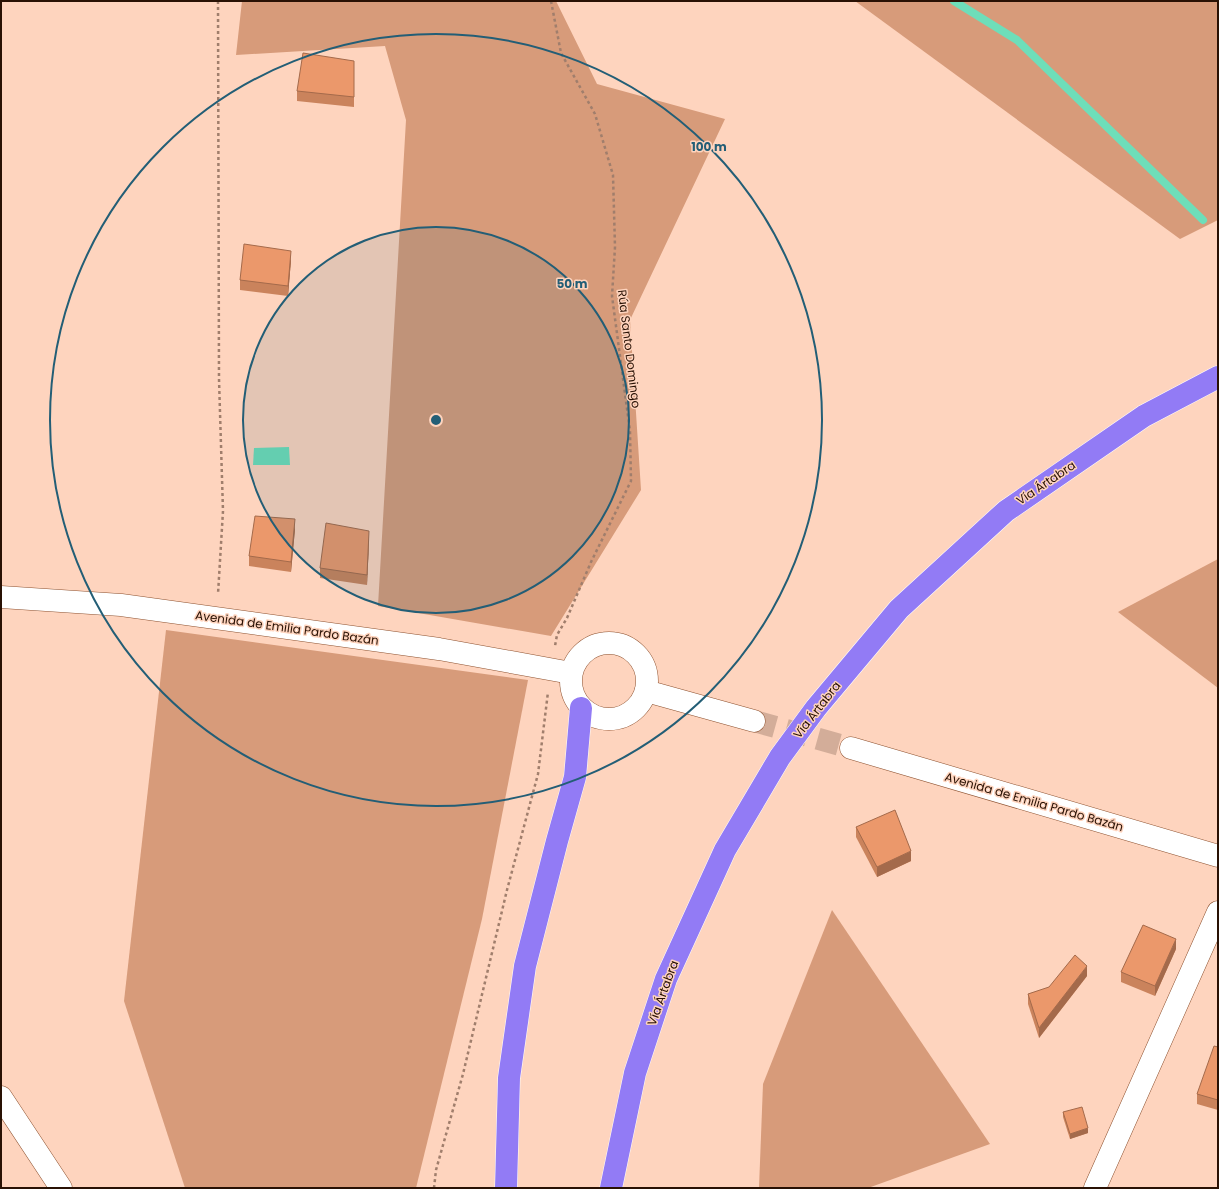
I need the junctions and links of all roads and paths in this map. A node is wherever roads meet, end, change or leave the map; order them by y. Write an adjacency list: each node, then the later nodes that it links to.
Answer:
1 (218, 1): 5 (path)
2 (551, 1): 6 (path, Rúa Santo Domingo)
3 (1218, 377): 17 (highway, Vía Ártabra)
4 (1, 597): 5 (street, Avenida de Emilia Pardo Bazán)
5 (217, 618): 6 (street, Avenida de Emilia Pardo Bazán)
6 (561, 671): 7 (street); 8 (street); 15 (path, Rúa Santo Domingo)
7 (646, 691): 8 (street); 9 (street)
8 (581, 708): 16 (highway)
9 (754, 721)
10 (851, 748): 11 (street, Avenida de Emilia Pardo Bazán)
11 (1218, 856)
12 (1218, 912): 18 (street)
13 (1, 1097): 14 (street)
14 (61, 1188)
15 (434, 1188)
16 (506, 1188)
17 (611, 1188)
18 (1095, 1188)

